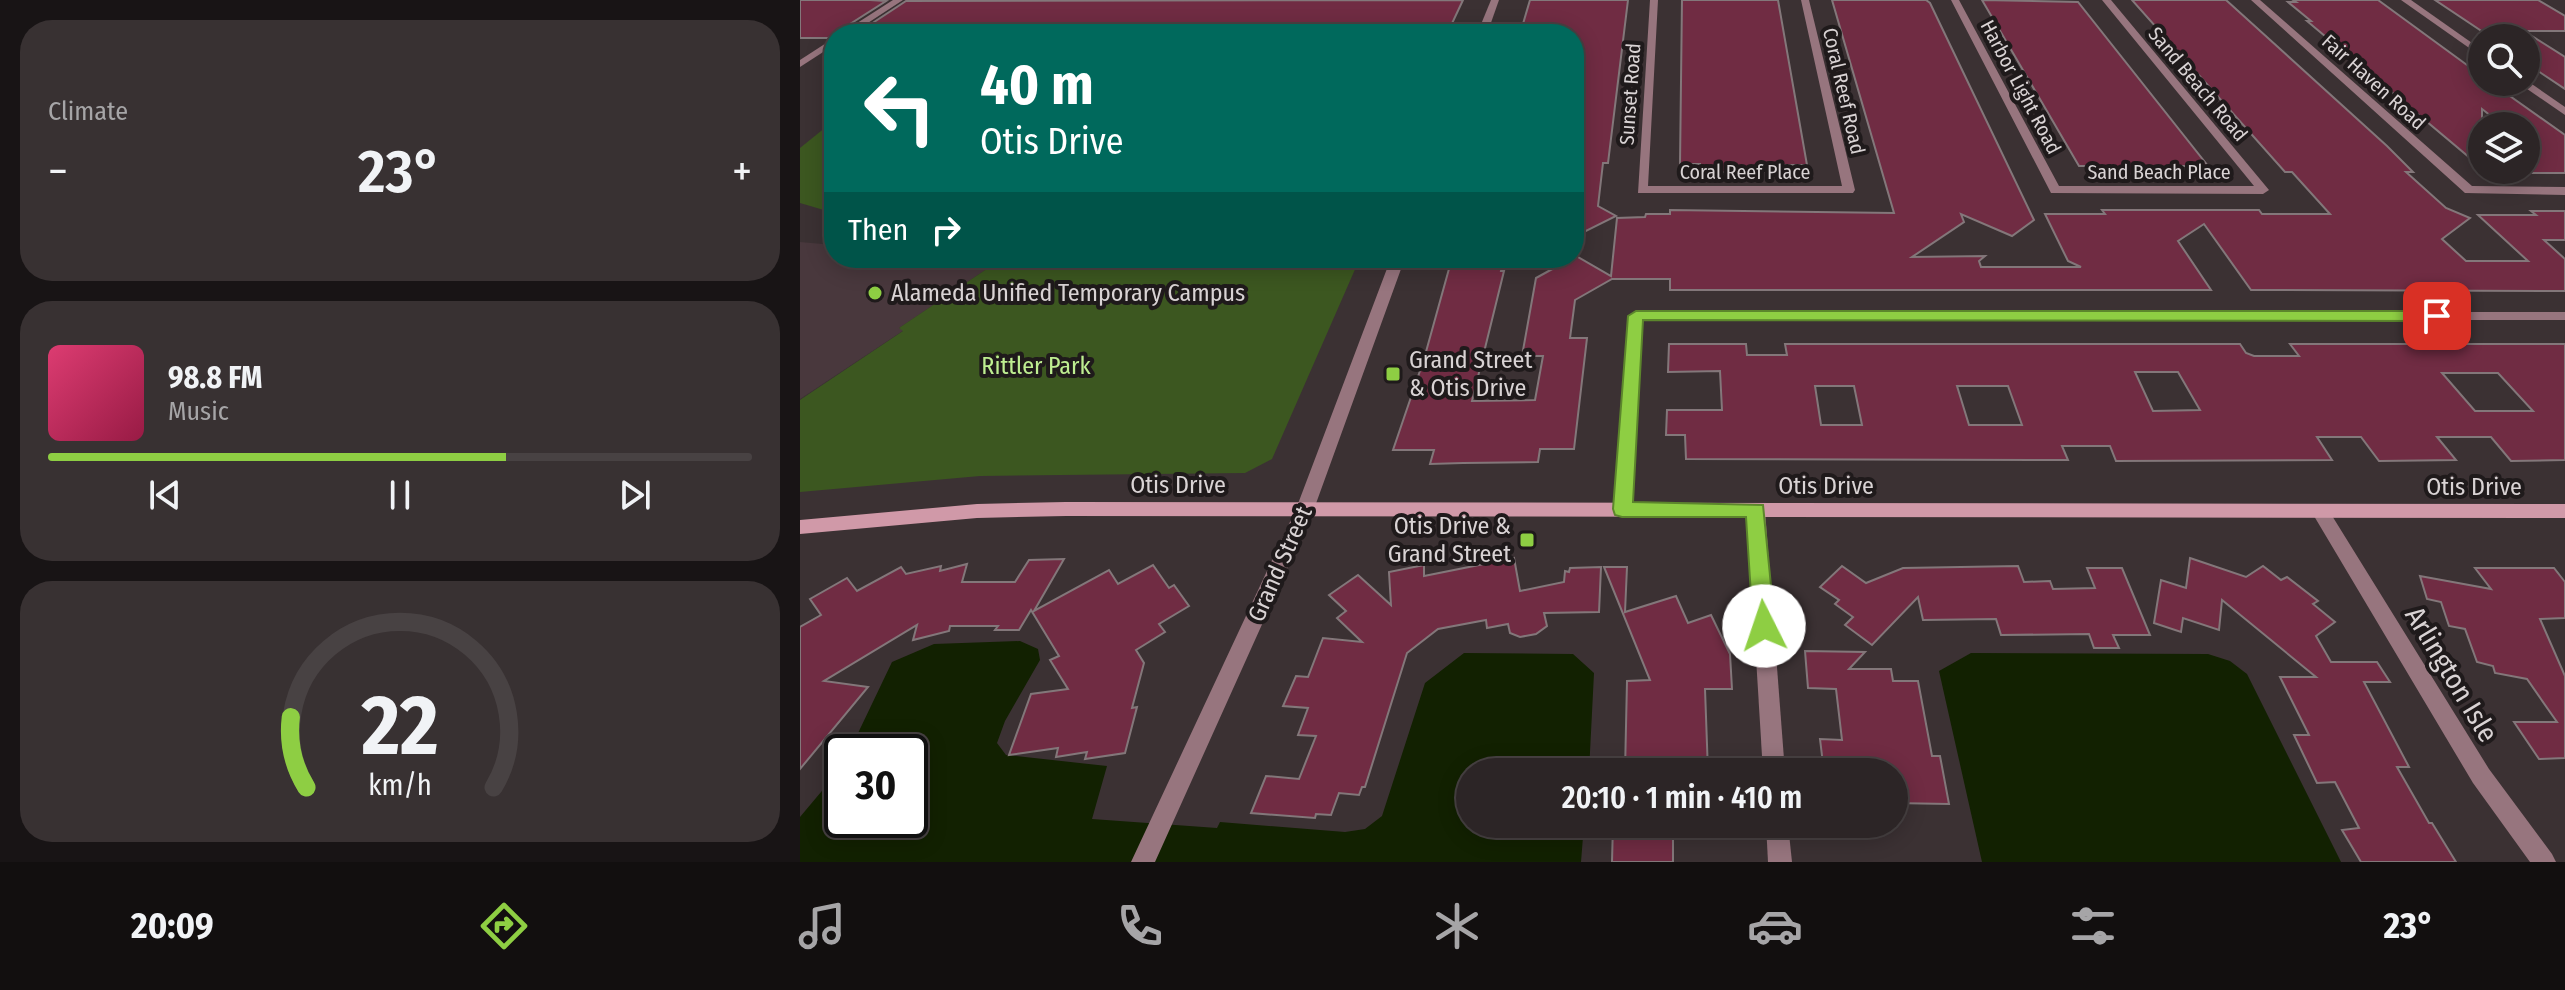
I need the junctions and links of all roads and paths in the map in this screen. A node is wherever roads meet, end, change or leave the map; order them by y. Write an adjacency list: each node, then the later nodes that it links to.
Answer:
1 (899, 0): 9 (street)
2 (1495, 0): 10 (street)
3 (1654, 0): 16 (street, Sunset Road)
4 (1805, 0): 17 (street, Coral Reef Road)
5 (1955, 0): 18 (street, Harbor Light Road)
6 (2106, 0): 19 (street, Sand Beach Road)
7 (2255, 0): 20 (street, Fair Haven Road)
8 (2405, 0): 11 (street)
9 (861, 24)
10 (1486, 24)
11 (2468, 44)
12 (824, 48): 13 (street)
13 (800, 64)
14 (2540, 95): 15 (street)
15 (2565, 112)
16 (1642, 190): 17 (street, Coral Reef Place)
17 (1849, 190)
18 (2055, 190): 19 (street, Sand Beach Place)
19 (2263, 190)
20 (2565, 191)
21 (1394, 268): 23 (street, Grand Street)
22 (2565, 316): 24 (street)
23 (1305, 509): 24 (main road, Otis Drive); 28 (main road, Otis Drive); 31 (street, Grand Street)
24 (1622, 509): 25 (main road, Otis Drive)
25 (1756, 510): 26 (main road, Otis Drive); 29 (street)
26 (2320, 511): 27 (main road, Otis Drive); 33 (street, Arlington Isle)
27 (2565, 511)
28 (800, 527)
29 (1773, 758)
30 (1778, 838): 32 (street)
31 (1143, 862)
32 (1780, 862)
33 (2544, 862)

